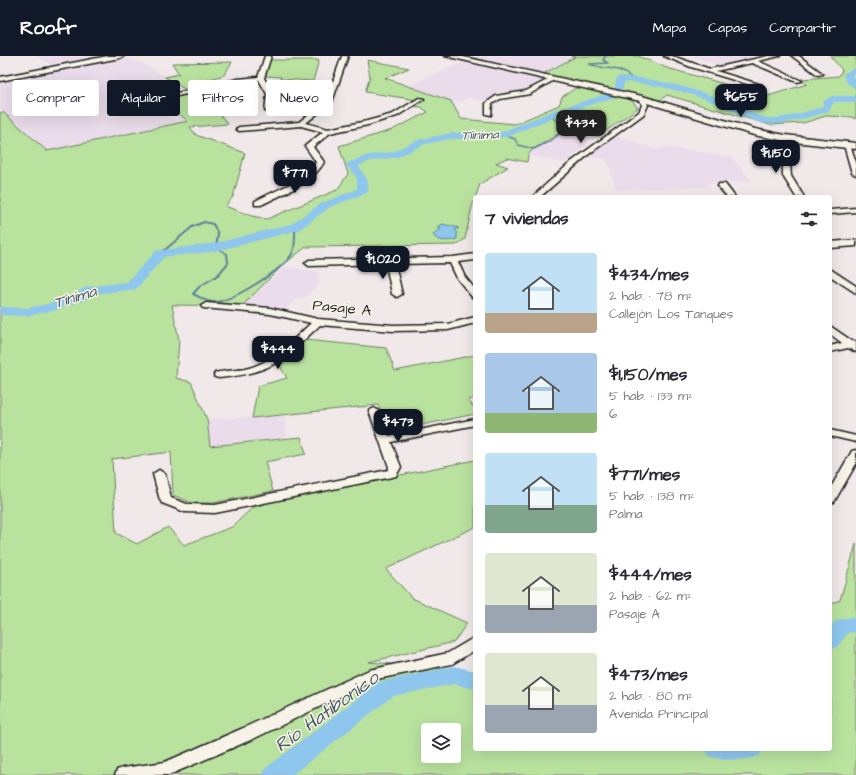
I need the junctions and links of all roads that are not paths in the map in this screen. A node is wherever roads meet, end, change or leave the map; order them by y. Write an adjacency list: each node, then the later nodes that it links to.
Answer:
1 (120, 56): 11 (main road)
2 (268, 56): 12 (street)
3 (345, 56): 21 (street)
4 (449, 56): 13 (main road)
5 (667, 56): 9 (street)
6 (777, 56): 8 (street)
7 (795, 56): 10 (street)
8 (752, 61): 9 (street); 14 (street)
9 (710, 71): 15 (street)
10 (820, 74)
11 (0, 78)
12 (261, 78): 16 (street); 17 (street)
13 (553, 79): 18 (main road); 20 (street)
14 (799, 81)
15 (760, 86)
16 (266, 87)
17 (180, 93)
18 (642, 98): 24 (main road); 28 (street)
19 (421, 99): 23 (street)
20 (489, 114)
21 (301, 124): 22 (street); 23 (street)
22 (239, 130)
23 (328, 131): 31 (street)
24 (785, 138): 25 (main road); 30 (street)
25 (851, 146): 26 (street)
26 (856, 173)
27 (722, 186): 29 (street)
28 (538, 195)
29 (729, 195)
30 (798, 195)
31 (258, 203)
32 (856, 210): 33 (street)
33 (832, 212)
34 (856, 243): 35 (street)
35 (832, 245)
36 (473, 257): 37 (street)
37 (453, 260): 38 (street); 42 (street)
38 (390, 262): 39 (street); 43 (street)
39 (309, 263)
40 (832, 273): 41 (street)
41 (856, 290)
42 (473, 293)
43 (397, 294)
44 (206, 306): 46 (street, Pasaje A)
45 (473, 321): 46 (street, Pasaje A)
46 (318, 322): 50 (street)
47 (832, 330): 48 (street)
48 (854, 346): 49 (street)
49 (832, 349)
50 (219, 375)
51 (374, 411): 55 (street)
52 (473, 422): 55 (street)
53 (832, 433): 54 (street)
54 (856, 439)
55 (385, 440): 57 (street)
56 (856, 454): 58 (street)
57 (159, 474)
58 (832, 496)
59 (473, 644): 60 (street)
60 (123, 775)

